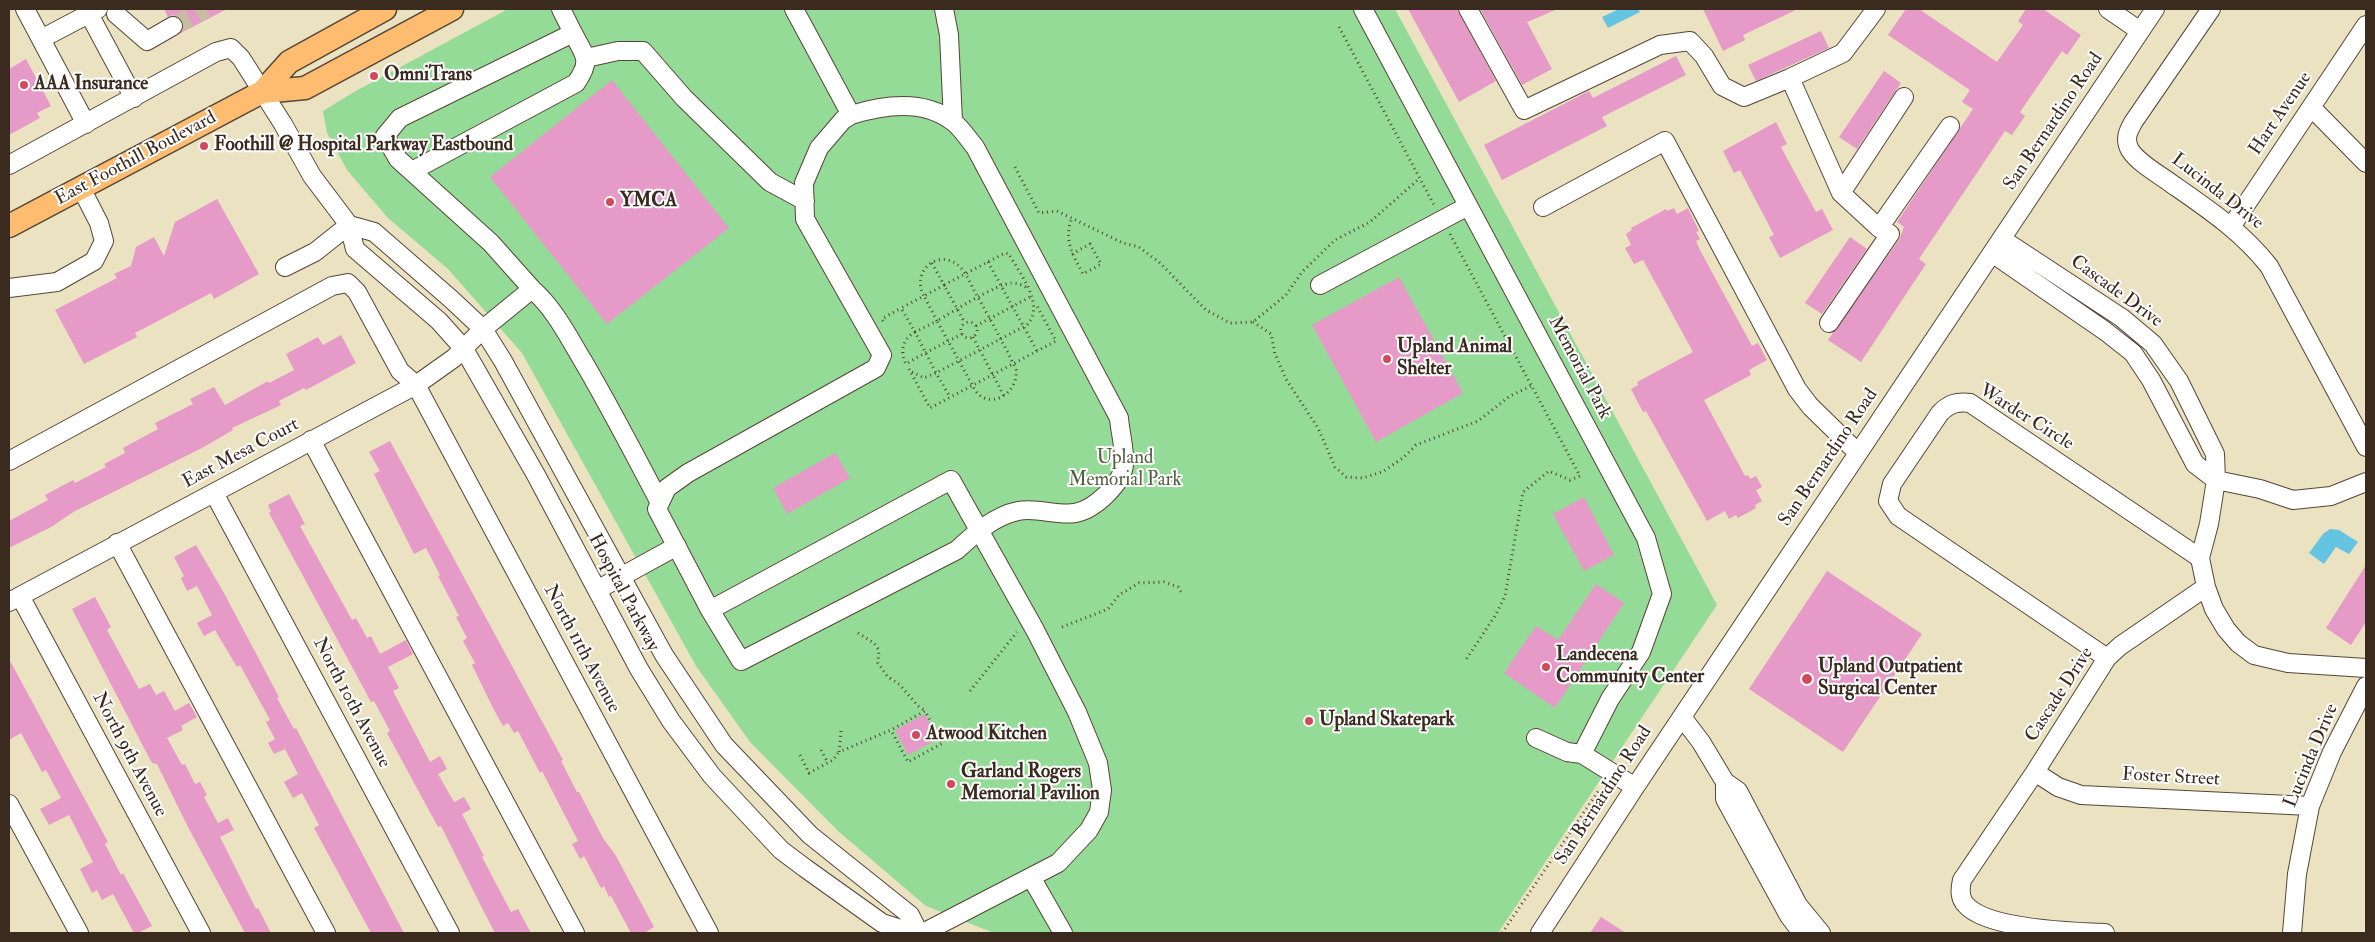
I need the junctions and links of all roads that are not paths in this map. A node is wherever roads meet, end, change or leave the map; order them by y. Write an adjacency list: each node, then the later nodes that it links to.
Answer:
1 (25, 9): 19 (street)
2 (452, 9): 22 (main road, East Foothill Boulevard)
3 (561, 9): 18 (street)
4 (794, 9): 26 (street)
5 (944, 9): 27 (street)
6 (1363, 9): 36 (street, Memorial Park)
7 (1468, 9): 21 (street)
8 (1876, 9): 21 (street)
9 (2108, 9): 17 (street)
10 (2155, 9): 17 (street, San Bernardino Road)
11 (2211, 9): 40 (street, Lucinda Drive)
12 (93, 10): 13 (street); 19 (street); 24 (street)
13 (122, 12): 16 (street)
14 (372, 12): 22 (main road, East Foothill Boulevard)
15 (2366, 25): 25 (street, Hart Avenue)
16 (173, 26)
17 (2140, 31): 42 (street, San Bernardino Road)
18 (573, 33): 20 (street); 32 (street)
19 (41, 39): 28 (street)
20 (586, 58): 32 (street); 35 (street)
21 (1790, 78): 34 (street)
22 (262, 92): 24 (street, Hospital Parkway); 33 (main road, East Foothill Boulevard); 38 (street, Hospital Parkway)
23 (1904, 97): 34 (street)
24 (134, 98): 28 (street)
25 (2312, 108): 30 (street); 40 (street, Hart Avenue)
26 (851, 116): 27 (street); 35 (street)
27 (953, 121): 59 (street)
28 (86, 124): 31 (street)
29 (1950, 126): 41 (street)
30 (2366, 163)
31 (9, 165)
32 (412, 171): 46 (street)
33 (81, 188): 39 (main road, East Foothill Boulevard); 45 (street)
34 (1841, 193): 41 (street)
35 (805, 202): 58 (street)
36 (1468, 206): 44 (street); 73 (street, Memorial Park)
37 (1543, 207): 53 (street)
38 (349, 225): 43 (street); 48 (street, Hospital Parkway); 49 (street, Hospital Parkway)
39 (9, 226)
40 (2231, 226): 52 (street, Lucinda Drive)
41 (1879, 228): 47 (street)
42 (1997, 246): 53 (street, San Bernardino Road); 55 (street, Cascade Drive); 55 (street, Cascade Drive)
43 (285, 267)
44 (1320, 285)
45 (9, 288)
46 (532, 289): 48 (street, East Mesa Court); 58 (street)
47 (1829, 323)
48 (482, 329): 49 (street, East Mesa Court); 63 (street, Hospital Parkway)
49 (464, 348): 50 (street, East Mesa Court); 65 (street, Hospital Parkway)
50 (416, 385): 51 (street, East Mesa Court); 54 (street, North 11th Avenue); 85 (street, North 11th Avenue)
51 (312, 440): 57 (street, East Mesa Court); 84 (street)
52 (2366, 447)
53 (1858, 453): 71 (street, San Bernardino Road)
54 (9, 462)
55 (2216, 480): 56 (street); 62 (street, Cascade Drive)
56 (2366, 482)
57 (214, 493): 60 (street, East Mesa Court); 83 (street, North 10th Avenue)
58 (660, 503): 61 (street)
59 (979, 530): 67 (street); 67 (street); 79 (street)
60 (117, 543): 66 (street, East Mesa Court); 82 (street)
61 (677, 546): 63 (street); 67 (street)
62 (2200, 558): 64 (street, Cascade Drive); 68 (street, Warder Circle)
63 (620, 578): 65 (street); 87 (street, Hospital Parkway)
64 (2206, 587): 68 (street, Cascade Drive); 69 (street)
65 (597, 590): 86 (street, Hospital Parkway)
66 (15, 599): 81 (street, North 9th Avenue)
67 (710, 610)
68 (2107, 658): 74 (street, Cascade Drive)
69 (2366, 668)
70 (2366, 686): 78 (street, Lucinda Drive)
71 (1682, 717): 75 (street); 76 (street, San Bernardino Road)
72 (1536, 738): 73 (street)
73 (1582, 754): 76 (street)
74 (2036, 772): 78 (street, Foster Street); 93 (street, Cascade Drive)
75 (1725, 782): 91 (street); 92 (street)
76 (1635, 787): 90 (street, San Bernardino Road)
77 (9, 804): 80 (street)
78 (2310, 806): 94 (street, Lucinda Drive)
79 (1031, 877): 88 (street); 89 (street)
80 (76, 932)
81 (201, 933)
82 (326, 933)
83 (450, 933)
84 (575, 933)
85 (709, 933)
86 (914, 933)
87 (919, 933)
88 (924, 933)
89 (1063, 933)
90 (1540, 933)
91 (1802, 933)
92 (1821, 933)
93 (2105, 933)
94 (2292, 933)

